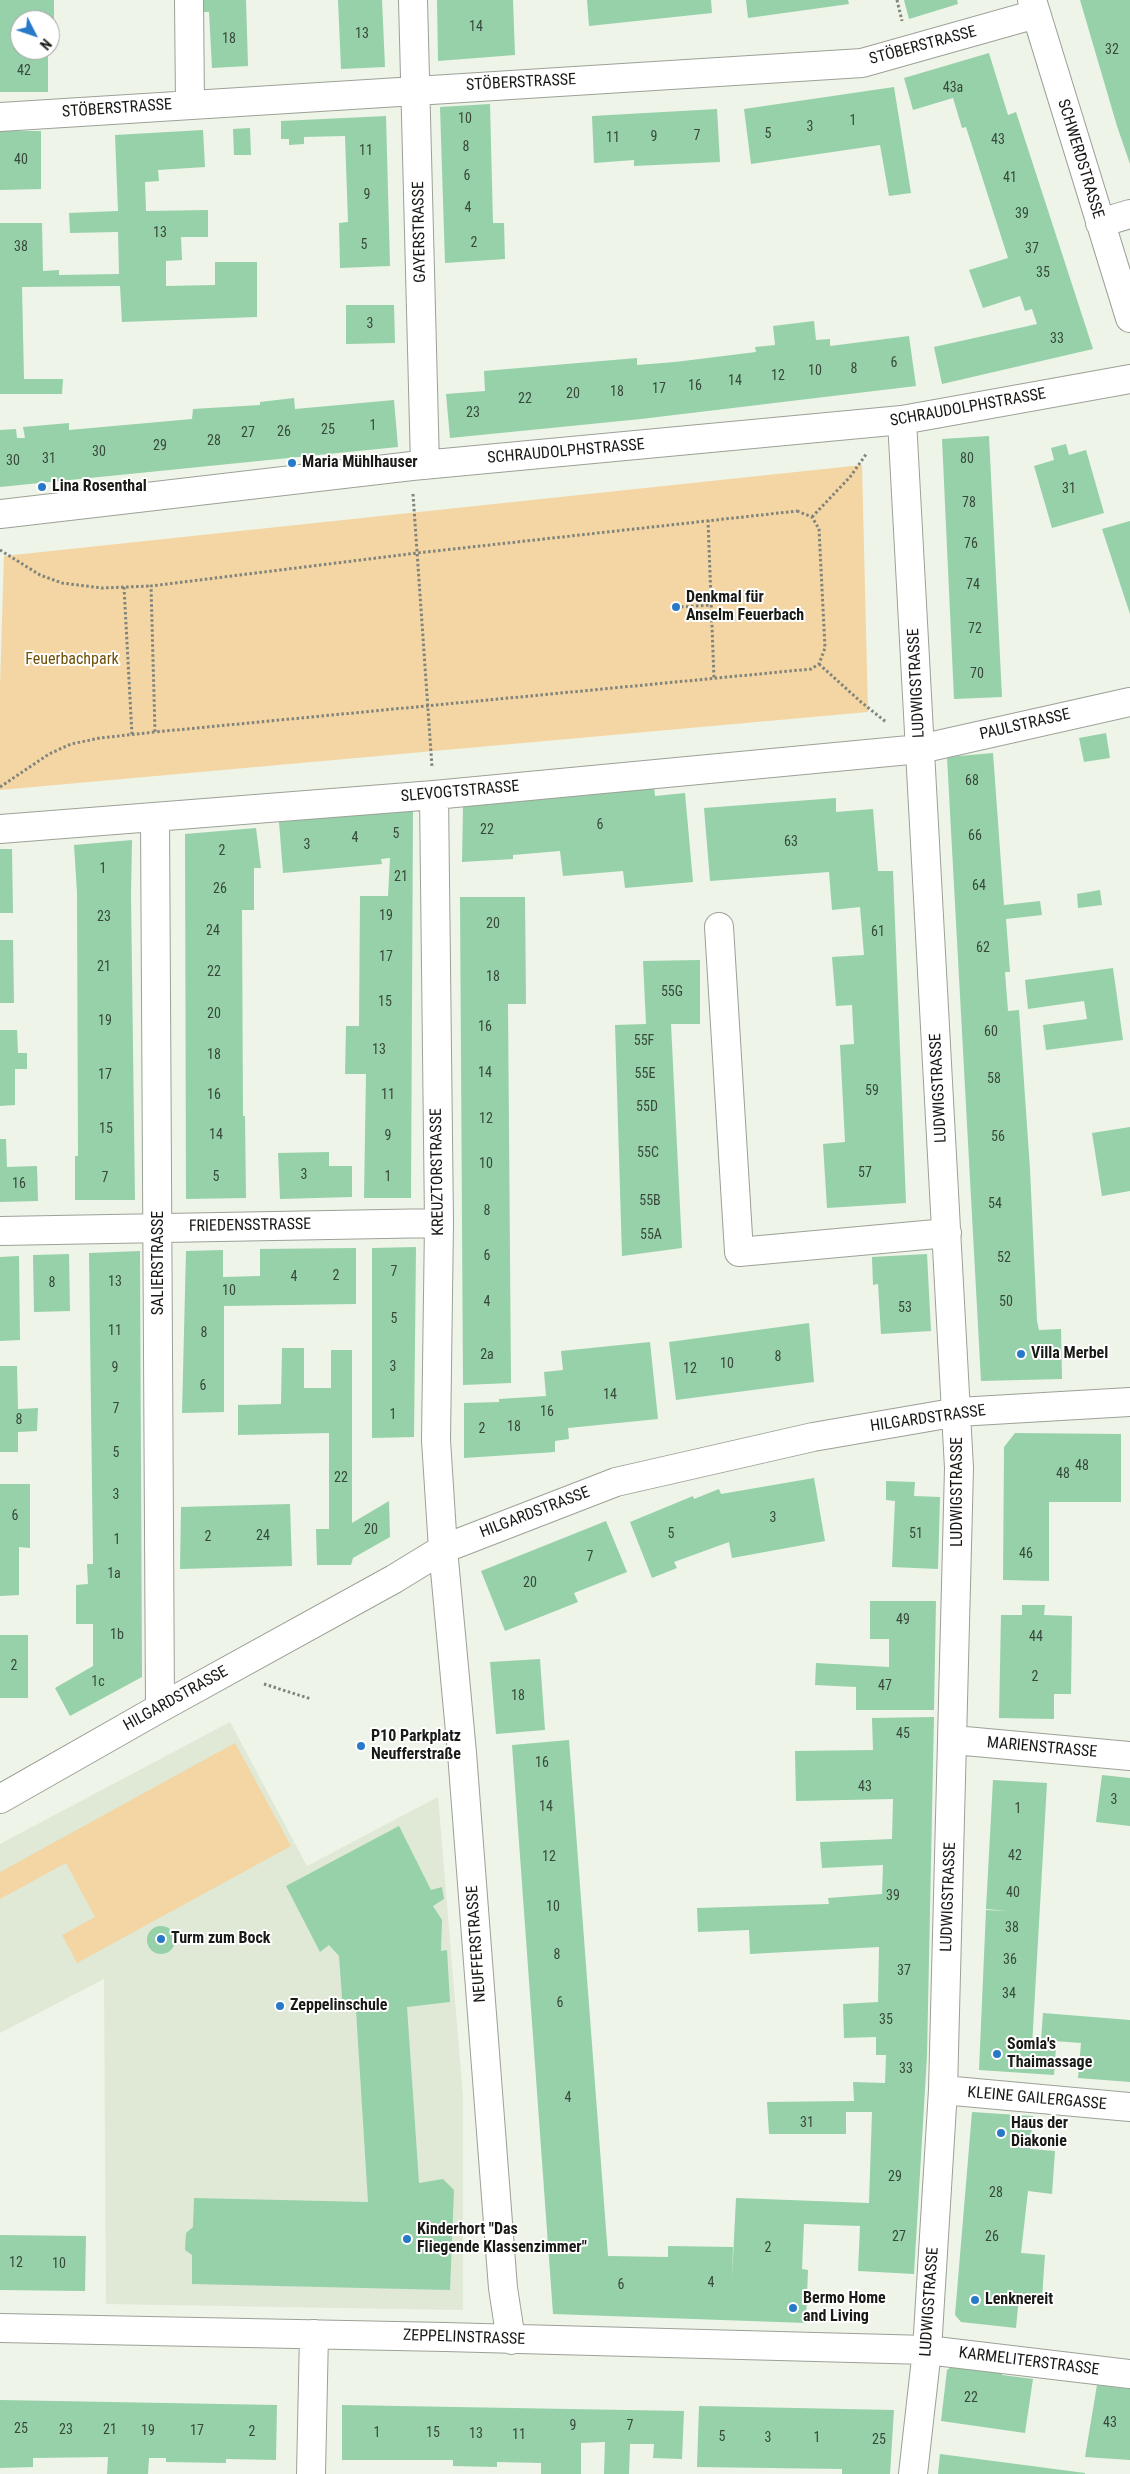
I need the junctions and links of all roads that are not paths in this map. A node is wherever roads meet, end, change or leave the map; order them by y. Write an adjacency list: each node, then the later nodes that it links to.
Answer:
1 (189, 0): 5 (street)
2 (413, 0): 4 (street, GAYERSTRASSE)
3 (1034, 7): 4 (street, STÖBERSTRASSE); 8 (street, SCHWERDSTRASSE)
4 (417, 89): 5 (street, STÖBERSTRASSE); 12 (street, GAYERSTRASSE)
5 (190, 104): 6 (street, STÖBERSTRASSE)
6 (0, 117)
7 (1130, 214): 8 (street)
8 (1100, 223): 9 (street, SCHWERDSTRASSE)
9 (1130, 318)
10 (1130, 379): 11 (street, SCHRAUDOLPHSTRASSE)
11 (902, 420): 12 (street, SCHRAUDOLPHSTRASSE); 15 (street, LUDWIGSTRASSE)
12 (425, 465): 13 (street, SCHRAUDOLPHSTRASSE)
13 (0, 514)
14 (1130, 702): 15 (street, PAULSTRASSE)
15 (920, 749): 16 (street, SLEVOGTSTRASSE); 23 (street, LUDWIGSTRASSE)
16 (433, 783): 17 (street, SLEVOGTSTRASSE); 20 (street, KREUZTORSTRASSE)
17 (155, 818): 18 (street, SLEVOGTSTRASSE); 21 (street, SALIERSTRASSE)
18 (0, 829)
19 (719, 927): 23 (street)
20 (439, 1223): 21 (street, FRIEDENSSTRASSE); 26 (street, KREUZTORSTRASSE)
21 (158, 1228): 22 (street, FRIEDENSSTRASSE); 27 (street, SALIERSTRASSE)
22 (0, 1231)
23 (947, 1233): 25 (street, LUDWIGSTRASSE)
24 (1130, 1402): 25 (street, HILGARDSTRASSE)
25 (958, 1412): 26 (street, HILGARDSTRASSE); 28 (street, LUDWIGSTRASSE)
26 (443, 1549): 27 (street, HILGARDSTRASSE); 35 (street, NEUFFERSTRASSE)
27 (160, 1708): 30 (street, HILGARDSTRASSE)
28 (954, 1740): 29 (street, MARIENSTRASSE); 31 (street, LUDWIGSTRASSE)
29 (1130, 1756)
30 (0, 1799)
31 (943, 2090): 32 (street, KLEINE GAILERGASSE); 36 (street, LUDWIGSTRASSE)
32 (1130, 2107)
33 (0, 2328): 34 (street, ZEPPELINSTRASSE)
34 (314, 2334): 35 (street, ZEPPELINSTRASSE); 38 (street)
35 (511, 2340): 36 (street, ZEPPELINSTRASSE)
36 (927, 2350): 37 (street, KARMELITERSTRASSE); 39 (street, LUDWIGSTRASSE)
37 (1130, 2374)
38 (311, 2474)
39 (913, 2474)

